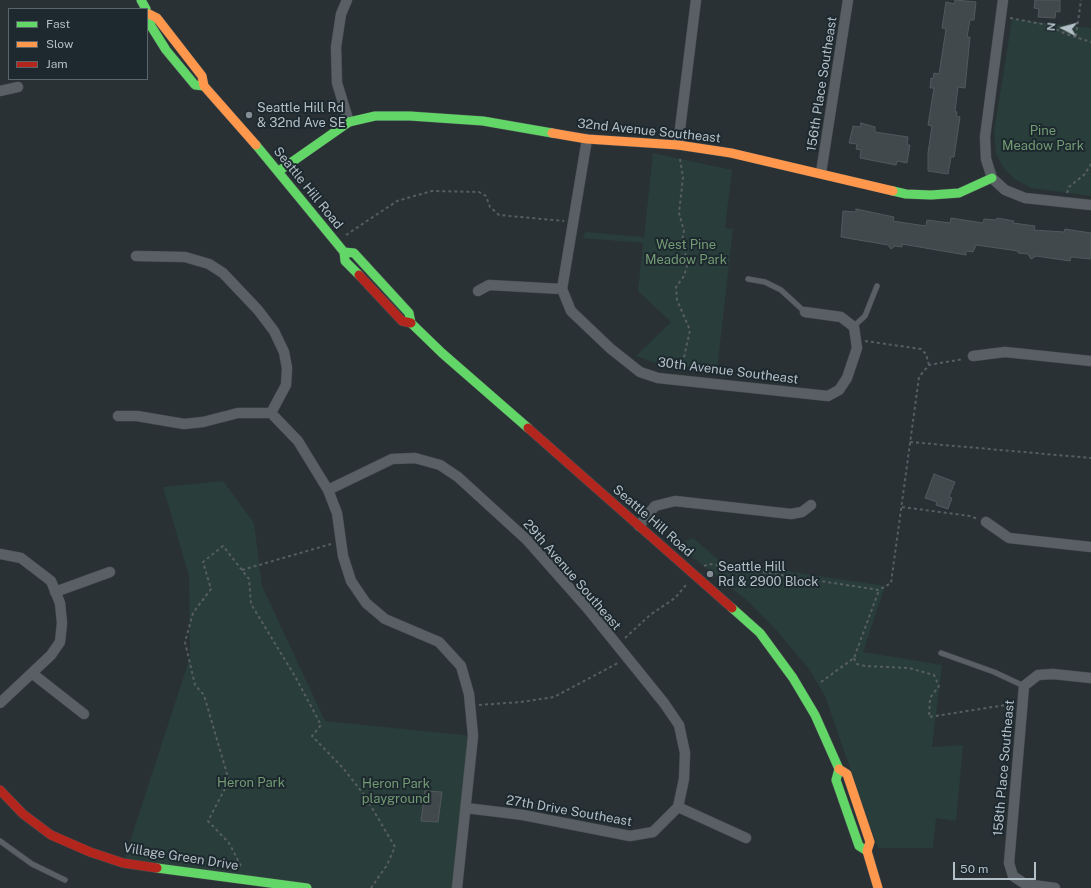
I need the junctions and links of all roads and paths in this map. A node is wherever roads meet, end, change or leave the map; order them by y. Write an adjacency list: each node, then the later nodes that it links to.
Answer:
1 (346, 0): 12 (street)
2 (696, 0): 14 (street)
3 (848, 0): 17 (street, 156th Place Southeast)
4 (1003, 0): 7 (street)
5 (1081, 0): 8 (path)
6 (148, 15): 16 (main road, Seattle Hill Road)
7 (1001, 17): 8 (path); 18 (street)
8 (1076, 36): 9 (path)
9 (1091, 42)
10 (18, 87): 11 (street)
11 (0, 91)
12 (349, 122): 13 (main road, 32nd Avenue Southeast); 16 (main road, 32nd Avenue Southeast)
13 (587, 138): 14 (main road, 32nd Avenue Southeast); 21 (street)
14 (678, 145): 17 (main road, 32nd Avenue Southeast); 34 (path)
15 (1091, 164): 19 (path)
16 (279, 171): 43 (main road, Seattle Hill Road)
17 (821, 173): 18 (main road, 32nd Avenue Southeast)
18 (992, 178): 19 (street)
19 (1065, 202): 20 (street)
20 (1091, 205)
21 (573, 222): 22 (path); 26 (street)
22 (346, 235)
23 (136, 256): 35 (street)
24 (748, 279): 28 (lane)
25 (877, 286): 29 (lane)
26 (562, 290): 27 (street); 34 (street, 30th Avenue Southeast)
27 (478, 291)
28 (805, 312): 29 (street)
29 (854, 326): 30 (street)
30 (856, 341): 33 (path); 34 (street, 30th Avenue Southeast)
31 (973, 356): 32 (street); 33 (path)
32 (1091, 361)
33 (929, 364): 37 (path)
34 (680, 380)
35 (271, 413): 36 (street); 39 (street)
36 (118, 416)
37 (910, 442): 38 (path); 41 (path)
38 (1091, 458)
39 (328, 490): 44 (street); 53 (street, 29th Avenue Southeast)
40 (811, 505): 43 (street)
41 (902, 507): 42 (path); 51 (path)
42 (986, 522): 45 (street)
43 (639, 526): 75 (main road, Seattle Hill Road)
44 (341, 541): 48 (path); 63 (street)
45 (1091, 548)
46 (0, 554): 52 (street)
47 (701, 567): 51 (path)
48 (242, 570): 71 (path); 73 (path)
49 (110, 572): 52 (street)
50 (686, 585): 53 (path)
51 (879, 590): 56 (path)
52 (55, 592): 57 (street)
53 (617, 645): 55 (street, 29th Avenue Southeast)
54 (941, 653): 60 (lane)
55 (627, 657): 63 (path); 66 (street, 29th Avenue Southeast)
56 (854, 658): 59 (path); 62 (path)
57 (33, 674): 61 (street); 64 (street)
58 (1091, 678): 60 (street)
59 (821, 682)
60 (1024, 686): 62 (street, 158th Place Southeast)
61 (0, 703)
62 (1023, 703): 76 (street, 158th Place Southeast)
63 (470, 705): 67 (street)
64 (84, 714)
65 (0, 790): 71 (main road, Village Green Drive)
66 (678, 807): 67 (street, 27th Drive Southeast); 68 (street)
67 (466, 808): 74 (street)
68 (746, 838)
69 (0, 841): 70 (lane)
70 (65, 880)
71 (249, 881): 72 (main road, Village Green Drive)
72 (307, 888)
73 (371, 888)
74 (457, 888)
75 (878, 888)
76 (1055, 888)

